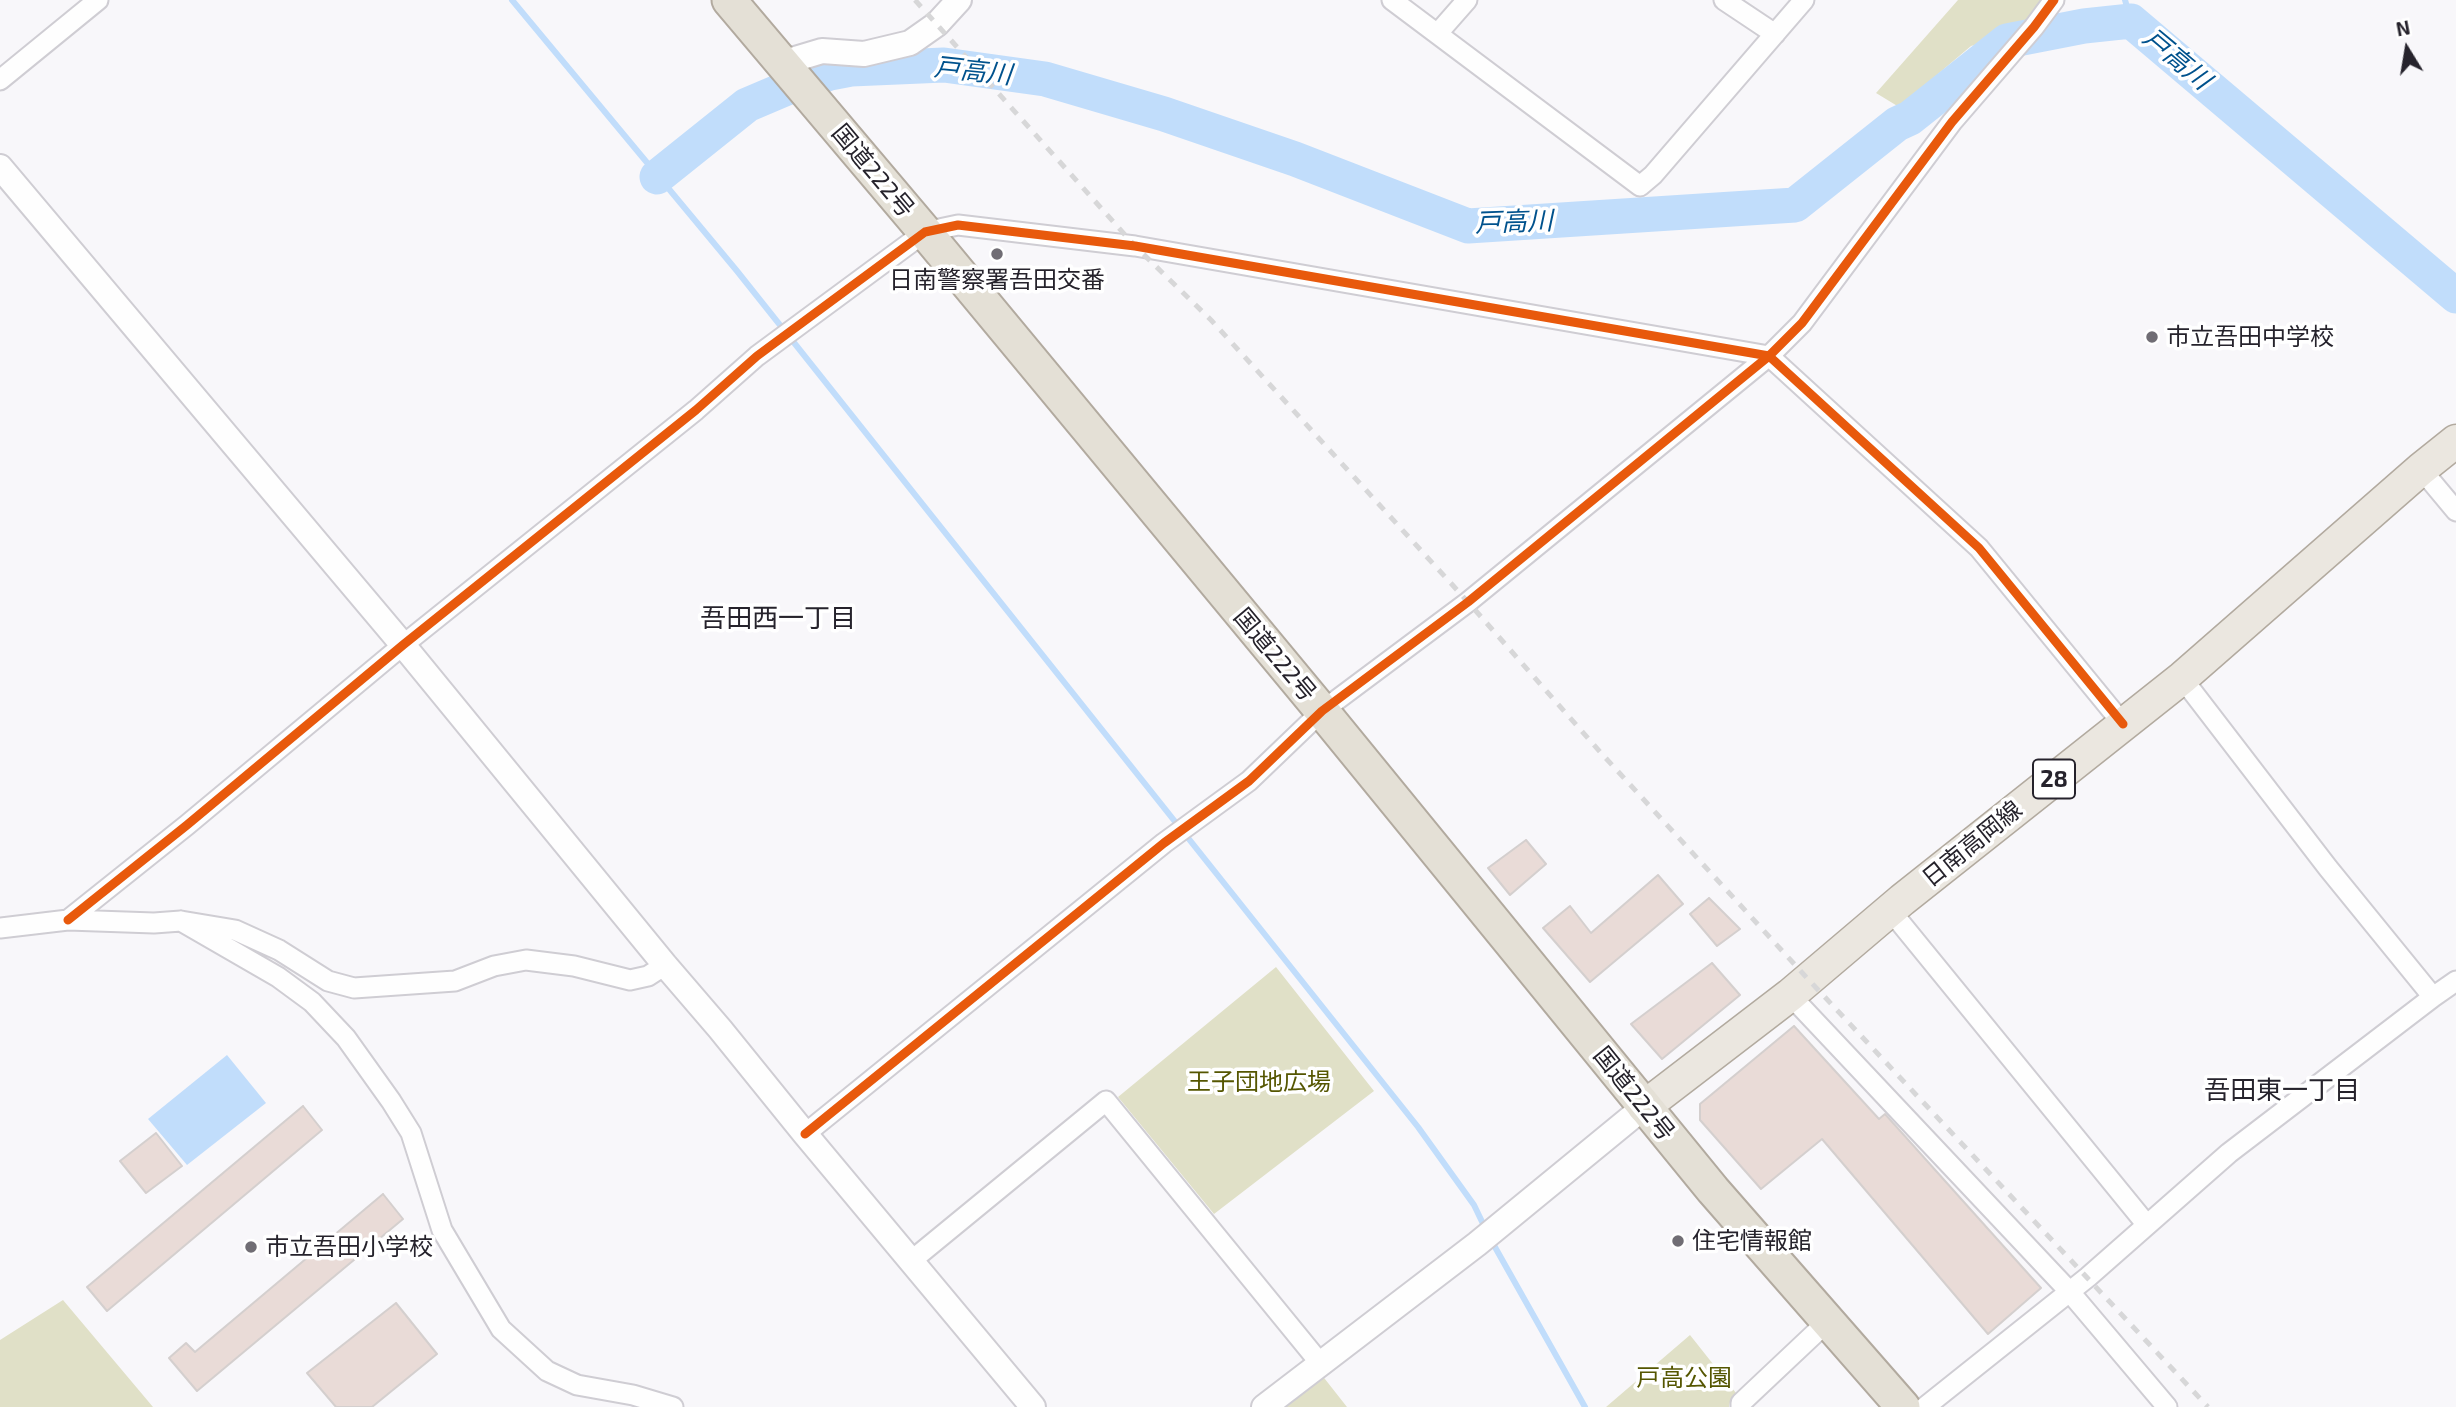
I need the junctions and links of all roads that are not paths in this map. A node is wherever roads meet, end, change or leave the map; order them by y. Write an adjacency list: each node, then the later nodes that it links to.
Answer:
1 (98, 0): 9 (street)
2 (729, 0): 12 (highway, 国道222号)
3 (959, 0): 12 (street)
4 (1392, 0): 10 (street)
5 (1467, 0): 10 (street)
6 (1724, 0): 11 (street)
7 (1804, 0): 11 (street)
8 (2054, 0): 16 (street)
9 (76, 7): 13 (street)
10 (1438, 33): 11 (street)
11 (1775, 34)
12 (782, 63): 15 (highway, 国道222号)
13 (0, 80)
14 (0, 167): 20 (street)
15 (925, 232): 16 (street); 20 (street); 22 (highway, 国道222号)
16 (1769, 356): 22 (street); 23 (street)
17 (2456, 441): 18 (main road, 日南高岡線 / 28)
18 (2421, 469): 19 (street); 21 (main road, 日南高岡線 / 28)
19 (2456, 511)
20 (402, 645): 25 (street); 28 (street)
21 (2182, 678): 23 (main road, 日南高岡線 / 28); 31 (street)
22 (1322, 711): 32 (highway, 国道222号); 33 (street)
23 (2123, 724): 24 (main road, 日南高岡線 / 28)
24 (1890, 910): 30 (main road, 日南高岡線 / 28); 34 (street)
25 (68, 920): 26 (street); 27 (street)
26 (181, 921): 28 (street); 39 (street)
27 (0, 928)
28 (665, 965): 33 (street)
29 (2456, 981): 31 (street)
30 (1790, 995): 32 (main road, 日南高岡線 / 28); 36 (street)
31 (2433, 997): 34 (street)
32 (1644, 1107): 37 (highway, 国道222号); 38 (street)
33 (804, 1134): 35 (street)
34 (2147, 1225): 36 (street)
35 (911, 1261): 38 (street); 40 (street)
36 (2069, 1291): 44 (street); 45 (street)
37 (1827, 1322): 42 (street); 43 (highway, 国道222号)
38 (1320, 1363): 41 (street)
39 (673, 1407)
40 (1033, 1407)
41 (1264, 1407)
42 (1741, 1407)
43 (1903, 1407)
44 (1925, 1407)
45 (2167, 1407)

